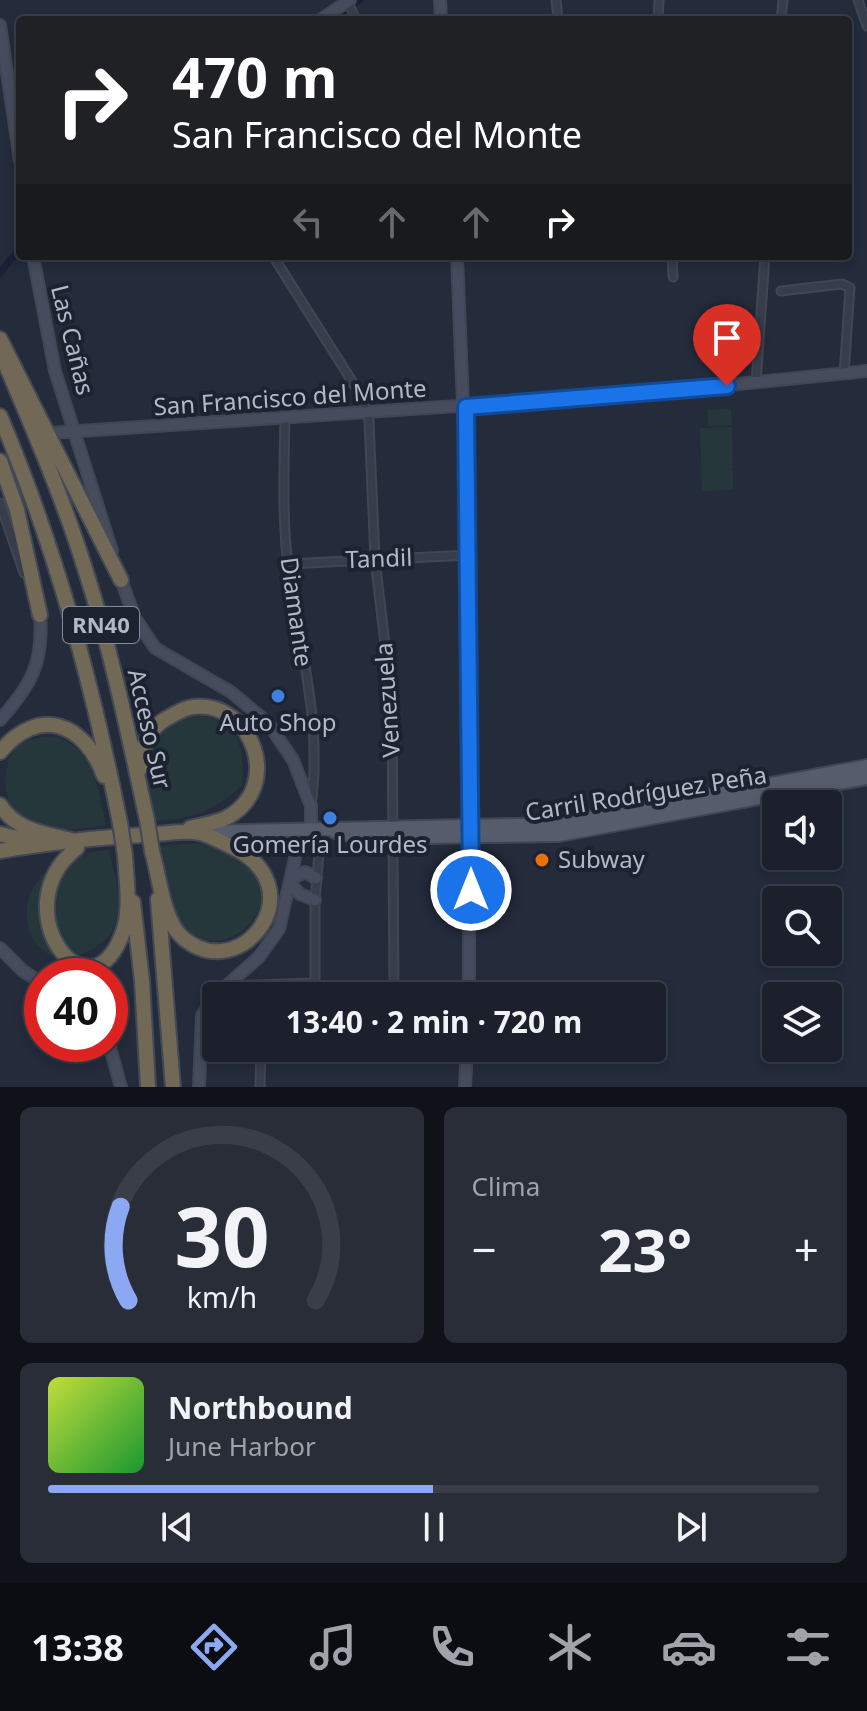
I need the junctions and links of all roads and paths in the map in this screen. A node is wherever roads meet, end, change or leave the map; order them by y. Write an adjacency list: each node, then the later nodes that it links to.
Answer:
1 (858, 0): 5 (street)
2 (349, 1): 3 (street)
3 (326, 16)
4 (0, 25): 6 (street)
5 (867, 26)
6 (3, 63): 7 (street)
7 (16, 138)
8 (34, 260): 24 (street, Las Cañas)
9 (275, 260): 21 (street)
10 (457, 260): 20 (street)
11 (672, 260): 13 (street)
12 (765, 260): 19 (street)
13 (673, 277)
14 (781, 291): 18 (street)
15 (0, 339): 25 (highway)
16 (0, 351): 40 (highway, Acceso Sur / RN40)
17 (867, 371): 18 (street, San Francisco del Monte)
18 (844, 374): 19 (street, San Francisco del Monte)
19 (756, 383): 20 (street, San Francisco del Monte)
20 (466, 407): 21 (street, San Francisco del Monte); 29 (street)
21 (368, 413): 23 (street, San Francisco del Monte); 30 (street, Venezuela)
22 (0, 416): 41 (highway, Acceso Sur / RN40)
23 (285, 418): 24 (street, San Francisco del Monte); 31 (street, Diamante)
24 (76, 432): 25 (street, San Francisco del Monte); 32 (street, Las Cañas)
25 (50, 433): 32 (highway)
26 (0, 461): 27 (highway)
27 (4, 477): 33 (highway)
28 (0, 503): 33 (street)
29 (469, 555): 30 (street, Tandil); 46 (street)
30 (375, 559): 31 (street, Tandil); 45 (street, Venezuela)
31 (288, 564): 39 (street, Diamante)
32 (121, 580): 39 (street, Las Cañas)
33 (40, 615): 34 (street)
34 (0, 720)
35 (0, 752): 41 (highway)
36 (867, 766): 46 (main road, Carril Rodríguez Peña)
37 (867, 778): 46 (main road, Carril Rodríguez Peña)
38 (0, 805): 49 (highway)
39 (311, 806): 43 (street)
40 (147, 820): 44 (highway); 52 (highway, Acceso Sur / RN40, bridge)
41 (120, 823): 53 (highway, Acceso Sur / RN40, bridge)
42 (199, 832): 43 (main road, Carril Rodríguez Peña); 44 (highway, Carril Rodríguez Peña); 52 (highway)
43 (311, 832): 45 (main road, Carril Rodríguez Peña); 56 (street); 57 (street)
44 (170, 833): 48 (highway, Carril Rodríguez Peña)
45 (393, 833): 46 (main road, Carril Rodríguez Peña); 64 (street, Venezuela)
46 (471, 833): 65 (street)
47 (0, 834): 50 (highway)
48 (101, 838): 49 (highway); 55 (highway)
49 (79, 842): 50 (highway)
50 (54, 845): 51 (highway); 54 (highway)
51 (0, 851)
52 (152, 851): 73 (highway, Acceso Sur / RN40)
53 (125, 855): 60 (highway); 72 (highway, Acceso Sur / RN40)
54 (0, 861)
55 (35, 872)
56 (316, 878): 57 (street); 58 (street)
57 (291, 881): 58 (street); 62 (street)
58 (315, 900): 63 (street)
59 (0, 948): 61 (street)
60 (102, 958)
61 (24, 972)
62 (230, 982)
63 (315, 982)
64 (394, 982)
65 (469, 982)
66 (202, 1016): 67 (street)
67 (200, 1039): 74 (street)
68 (114, 1062): 71 (street)
69 (261, 1062): 75 (street)
70 (466, 1062): 76 (street)
71 (121, 1087)
72 (148, 1087)
73 (173, 1087)
74 (199, 1087)
75 (260, 1087)
76 (465, 1087)

